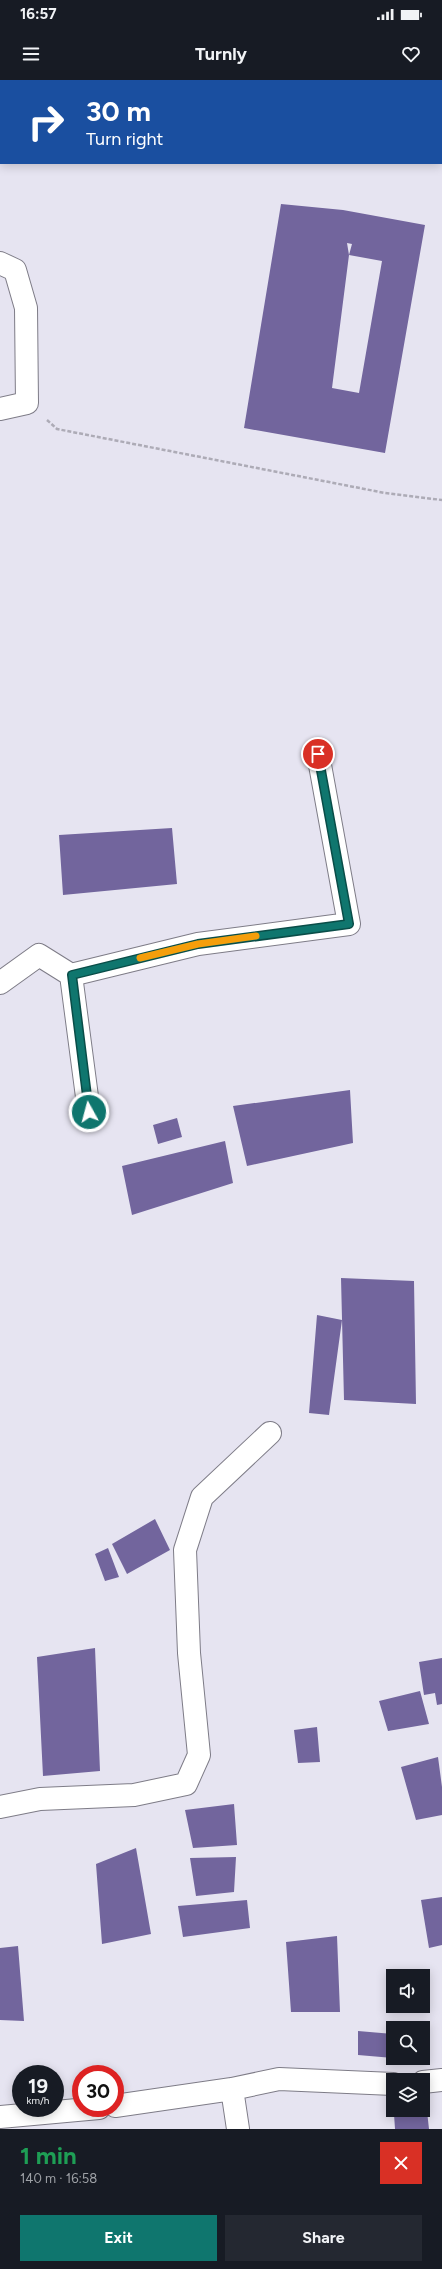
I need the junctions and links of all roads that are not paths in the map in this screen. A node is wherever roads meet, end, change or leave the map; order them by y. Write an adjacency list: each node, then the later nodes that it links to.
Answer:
1 (0, 263): 2 (street)
2 (0, 409)
3 (318, 754): 4 (street)
4 (72, 975): 5 (street); 6 (street)
5 (0, 983)
6 (89, 1112)
7 (270, 1433): 8 (street)
8 (0, 1807)
9 (442, 2080): 10 (street)
10 (430, 2081)
11 (386, 2084): 12 (street)
12 (232, 2089): 13 (street); 16 (street)
13 (124, 2105)
14 (72, 2110): 15 (street)
15 (0, 2117)
16 (238, 2129)

